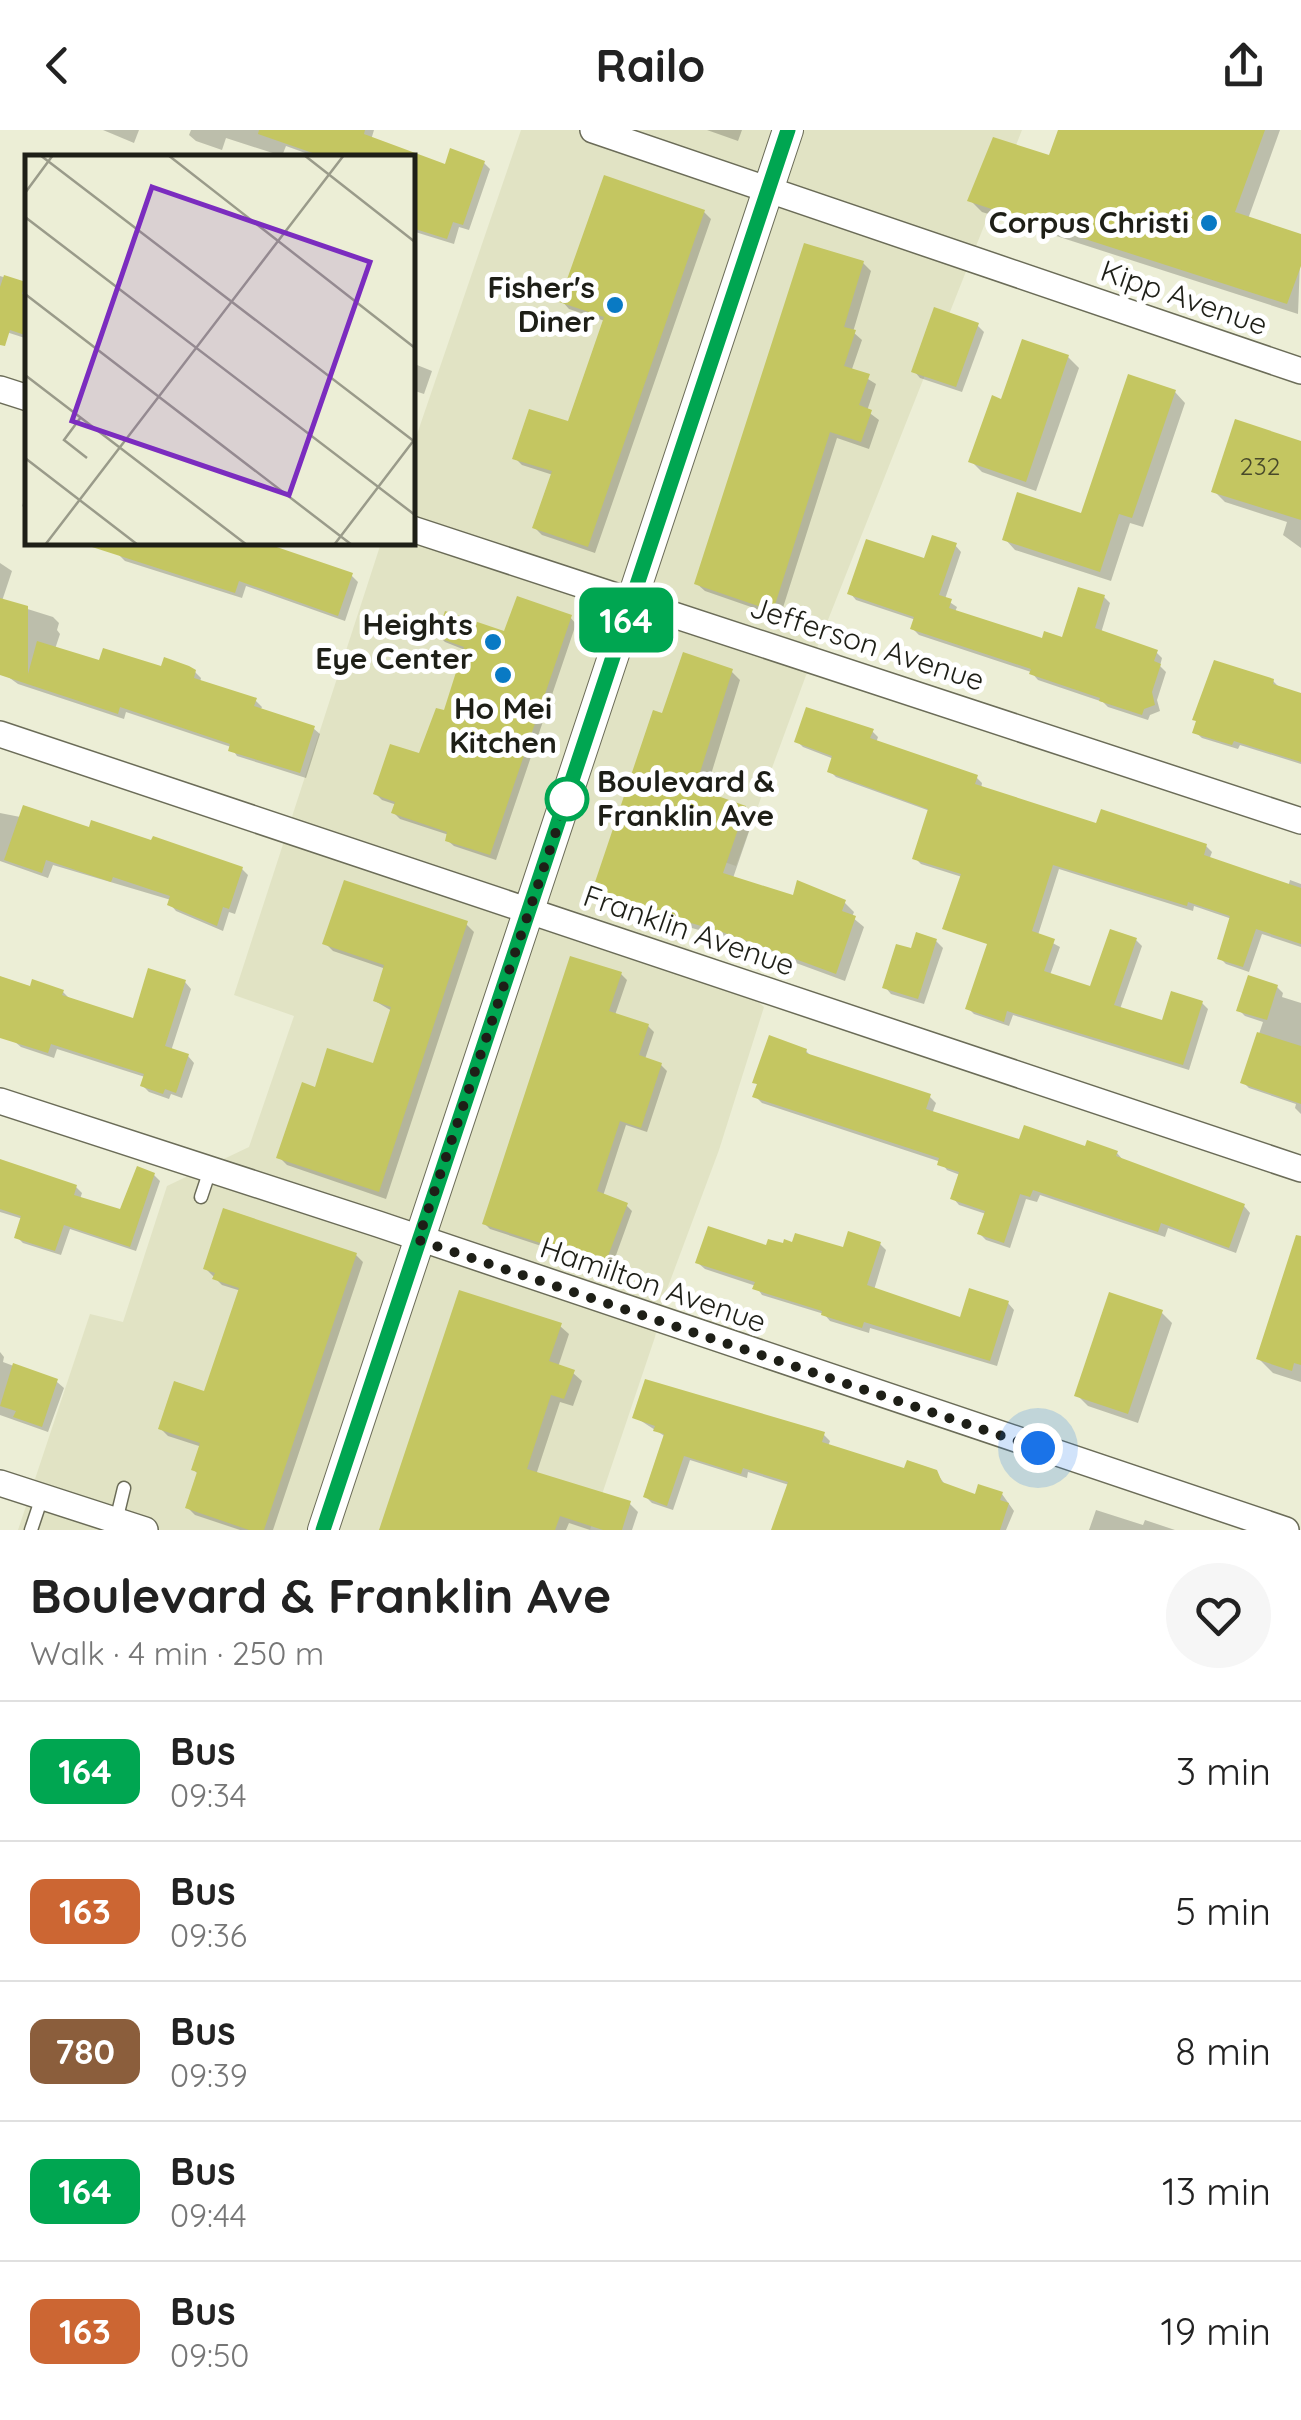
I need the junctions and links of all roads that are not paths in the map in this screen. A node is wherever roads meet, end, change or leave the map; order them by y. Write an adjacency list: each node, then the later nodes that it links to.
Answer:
1 (594, 130): 3 (street, Kipp Avenue)
2 (788, 130): 3 (street)
3 (768, 187): 4 (street, Kipp Avenue); 8 (street)
4 (1301, 372)
5 (0, 389): 6 (street)
6 (25, 397)
7 (415, 529): 8 (street, Jefferson Avenue)
8 (632, 600): 10 (street, Jefferson Avenue); 11 (street)
9 (0, 734): 11 (street, Franklin Avenue)
10 (1301, 821)
11 (529, 910): 13 (street, Franklin Avenue); 16 (street)
12 (0, 1101): 14 (street, Hamilton Avenue)
13 (1301, 1169)
14 (210, 1170): 15 (lane); 16 (street, Hamilton Avenue)
15 (201, 1197)
16 (418, 1240): 23 (street); 24 (street, Hamilton Avenue)
17 (0, 1483): 19 (street)
18 (124, 1488): 20 (lane)
19 (42, 1497): 20 (street); 21 (lane)
20 (116, 1521): 22 (street)
21 (31, 1530)
22 (144, 1530)
23 (323, 1530)
24 (1286, 1530)

